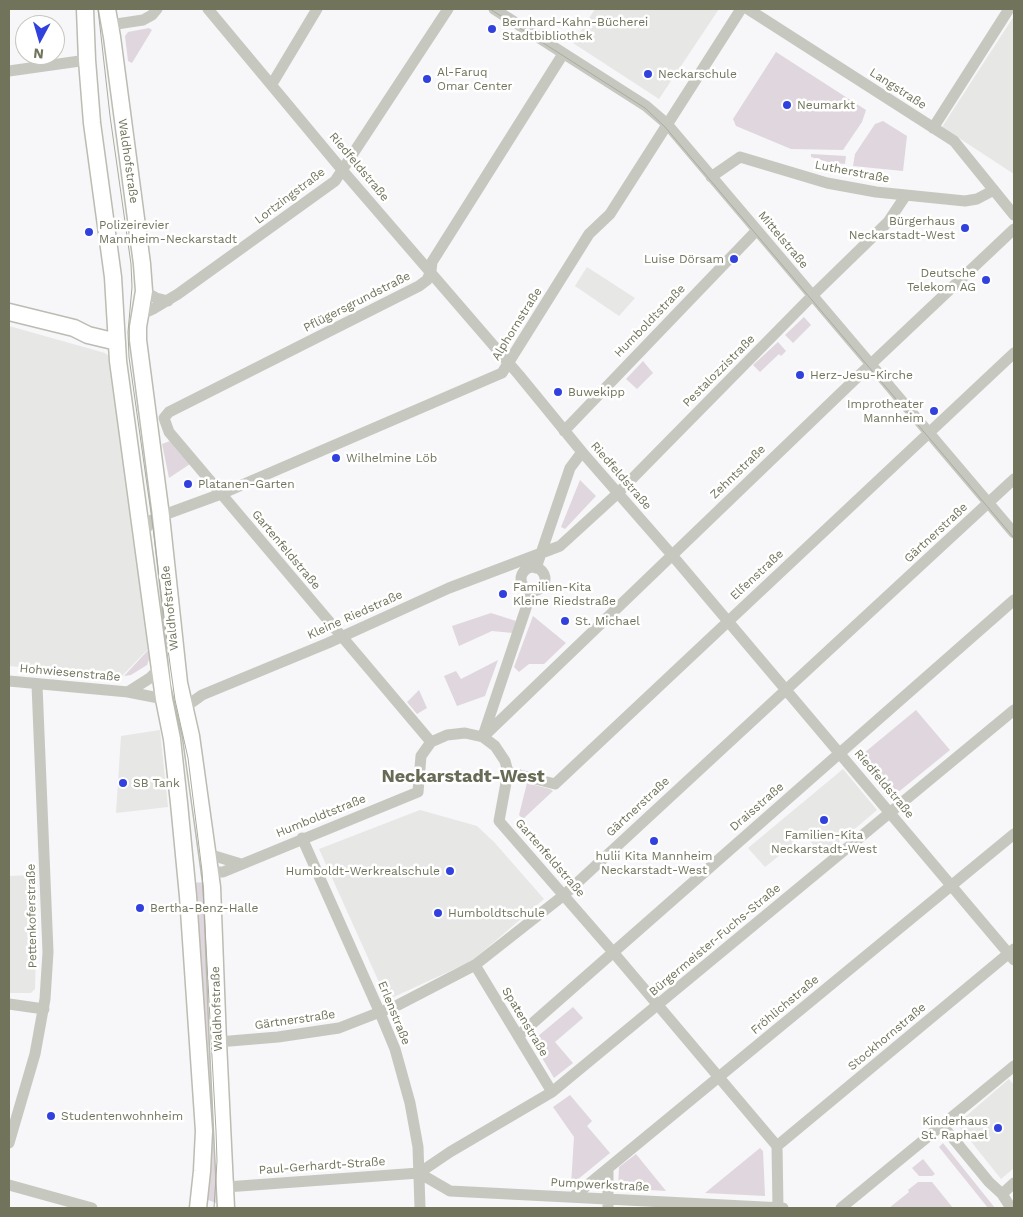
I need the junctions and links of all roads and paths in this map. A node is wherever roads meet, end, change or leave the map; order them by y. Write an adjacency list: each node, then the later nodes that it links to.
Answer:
1 (85, 9): 12 (street, Waldhofstraße)
2 (157, 9): 10 (street)
3 (208, 9): 15 (street, Riedfeldstraße)
4 (317, 9): 15 (street)
5 (448, 9): 18 (street, Lortzingstraße)
6 (494, 9): 11 (street, Mittelstraße)
7 (741, 9): 16 (street, Alphornstraße)
8 (748, 9): 17 (street, Langstraße)
9 (1009, 9): 17 (street)
10 (108, 17): 13 (street, Waldhofstraße)
11 (563, 54): 16 (street, Mittelstraße); 25 (street, Pflügersgrundstraße)
12 (87, 60): 13 (street); 14 (street); 28 (street, Waldhofstraße)
13 (116, 70): 26 (street, Waldhofstraße)
14 (9, 71)
15 (272, 84): 18 (street, Riedfeldstraße)
16 (667, 124): 19 (street, Mittelstraße); 37 (street, Alphornstraße)
17 (933, 128): 20 (street, Langstraße)
18 (343, 170): 25 (street, Riedfeldstraße); 29 (street, Lortzingstraße)
19 (712, 177): 21 (street, Lutherstraße); 24 (street, Mittelstraße)
20 (994, 190): 21 (street, Lutherstraße); 22 (street, Langstraße)
21 (906, 195): 27 (street, Pestalozzistraße)
22 (1013, 211)
23 (1014, 229): 38 (street, Zehntstraße)
24 (757, 230): 27 (street, Mittelstraße); 40 (street, Humboldtstraße)
25 (431, 271): 37 (street, Riedfeldstraße); 39 (street, Pflügersgrundstraße)
26 (144, 291): 29 (street); 31 (street, Waldhofstraße)
27 (812, 296): 38 (street, Mittelstraße); 45 (street, Pestalozzistraße)
28 (114, 298): 31 (street); 32 (street, Waldhofstraße)
29 (168, 301): 31 (street, Lortzingstraße)
30 (9, 312): 33 (street)
31 (140, 314): 32 (street); 34 (street, Waldhofstraße)
32 (116, 323): 33 (street); 34 (street); 35 (street, Waldhofstraße)
33 (74, 328): 35 (street)
34 (138, 340): 47 (street, Waldhofstraße)
35 (117, 342): 49 (street, Waldhofstraße)
36 (1014, 353): 41 (street, Elfenstraße)
37 (509, 363): 40 (street, Riedfeldstraße); 44 (street, Alphornstraße)
38 (871, 364): 41 (street, Mittelstraße); 51 (street, Zehntstraße)
39 (169, 412): 44 (street, Gartenfeldstraße)
40 (564, 431): 42 (street, Riedfeldstraße)
41 (929, 433): 46 (street, Mittelstraße); 53 (street, Elfenstraße)
42 (582, 452): 45 (street, Riedfeldstraße); 50 (street)
43 (1014, 479): 46 (street, Gärtnerstraße)
44 (221, 494): 47 (street, Alphornstraße); 54 (street, Gartenfeldstraße)
45 (617, 494): 50 (street, Pestalozzistraße); 51 (street, Riedfeldstraße)
46 (989, 502): 48 (street, Mittelstraße); 58 (street, Gärtnerstraße)
47 (161, 516): 49 (street, Alphornstraße); 61 (street, Waldhofstraße)
48 (1014, 533)
49 (142, 535): 55 (street, Waldhofstraße)
50 (541, 554): 54 (street, Kleine Riedstraße); 63 (street)
51 (672, 555): 53 (street, Riedfeldstraße); 63 (street, Zehntstraße)
52 (1014, 600): 65 (street, Draisstraße)
53 (729, 621): 58 (street, Riedfeldstraße); 66 (street, Elfenstraße)
54 (341, 636): 61 (street, Kleine Riedstraße); 64 (street, Gartenfeldstraße)
55 (160, 668): 59 (street, Hohwiesenstraße); 60 (street, Waldhofstraße)
56 (9, 681): 57 (street, Hohwiesenstraße)
57 (37, 685): 59 (street, Hohwiesenstraße); 81 (street, Pettenkoferstraße)
58 (786, 689): 65 (street, Riedfeldstraße); 75 (street, Gärtnerstraße)
59 (128, 692): 60 (street, Hohwiesenstraße)
60 (164, 699): 70 (street, Waldhofstraße)
61 (189, 704): 71 (street, Waldhofstraße)
62 (1014, 710): 67 (street, Bürgermeister-Fuchs-Straße)
63 (483, 737): 64 (street); 66 (street)
64 (431, 742): 69 (street, Humboldtstraße)
65 (840, 752): 67 (street, Riedfeldstraße); 76 (street, Draisstraße)
66 (508, 772): 75 (street, Gartenfeldstraße)
67 (890, 813): 74 (street, Riedfeldstraße); 80 (street, Bürgermeister-Fuchs-Straße)
68 (1014, 834): 74 (street, Fröhlichstraße)
69 (302, 838): 72 (street, Humboldtstraße); 82 (street, Erlenstraße)
70 (184, 850): 73 (street); 100 (street, Waldhofstraße)
71 (208, 854): 72 (street); 73 (street, Waldhofstraße)
72 (241, 864): 73 (street, Humboldtstraße)
73 (210, 872): 84 (street, Waldhofstraße)
74 (951, 885): 77 (street, Riedfeldstraße); 86 (street, Fröhlichstraße)
75 (564, 895): 76 (street, Gartenfeldstraße); 78 (street, Gärtnerstraße)
76 (613, 952): 80 (street, Gartenfeldstraße); 83 (street, Draisstraße)
77 (1013, 954): 90 (street, Stockhornstraße)
78 (475, 965): 82 (street, Gärtnerstraße); 83 (street, Spatenstraße)
79 (9, 1004): 81 (street)
80 (658, 1005): 86 (street, Gartenfeldstraße); 87 (street, Bürgermeister-Fuchs-Straße)
81 (44, 1009): 89 (street, Pettenkoferstraße)
82 (380, 1013): 84 (street, Gärtnerstraße); 92 (street, Erlenstraße)
83 (518, 1036): 87 (street, Spatenstraße)
84 (218, 1042): 95 (street, Waldhofstraße)
85 (1014, 1066): 88 (street)
86 (719, 1077): 90 (street, Gartenfeldstraße); 91 (street, Fröhlichstraße)
87 (552, 1092): 92 (street, Bürgermeister-Fuchs-Straße)
88 (942, 1125): 96 (street); 105 (street)
89 (9, 1143)
90 (777, 1146): 103 (street)
91 (608, 1169): 97 (street, Fröhlichstraße); 98 (street)
92 (419, 1173): 95 (street, Paul-Gerhardt-Straße); 97 (street, Pumpwerkstraße); 102 (street, Erlenstraße)
93 (1014, 1183): 96 (street)
94 (9, 1185): 99 (street)
95 (226, 1187): 101 (street, Waldhofstraße)
96 (1002, 1194): 106 (street)
97 (573, 1198): 98 (street, Pumpwerkstraße)
98 (608, 1204): 103 (street, Pumpwerkstraße)
99 (92, 1208)
100 (198, 1208)
101 (226, 1208)
102 (420, 1208)
103 (778, 1208): 104 (street, Pumpwerkstraße)
104 (783, 1208)
105 (841, 1208)
106 (1011, 1208)

